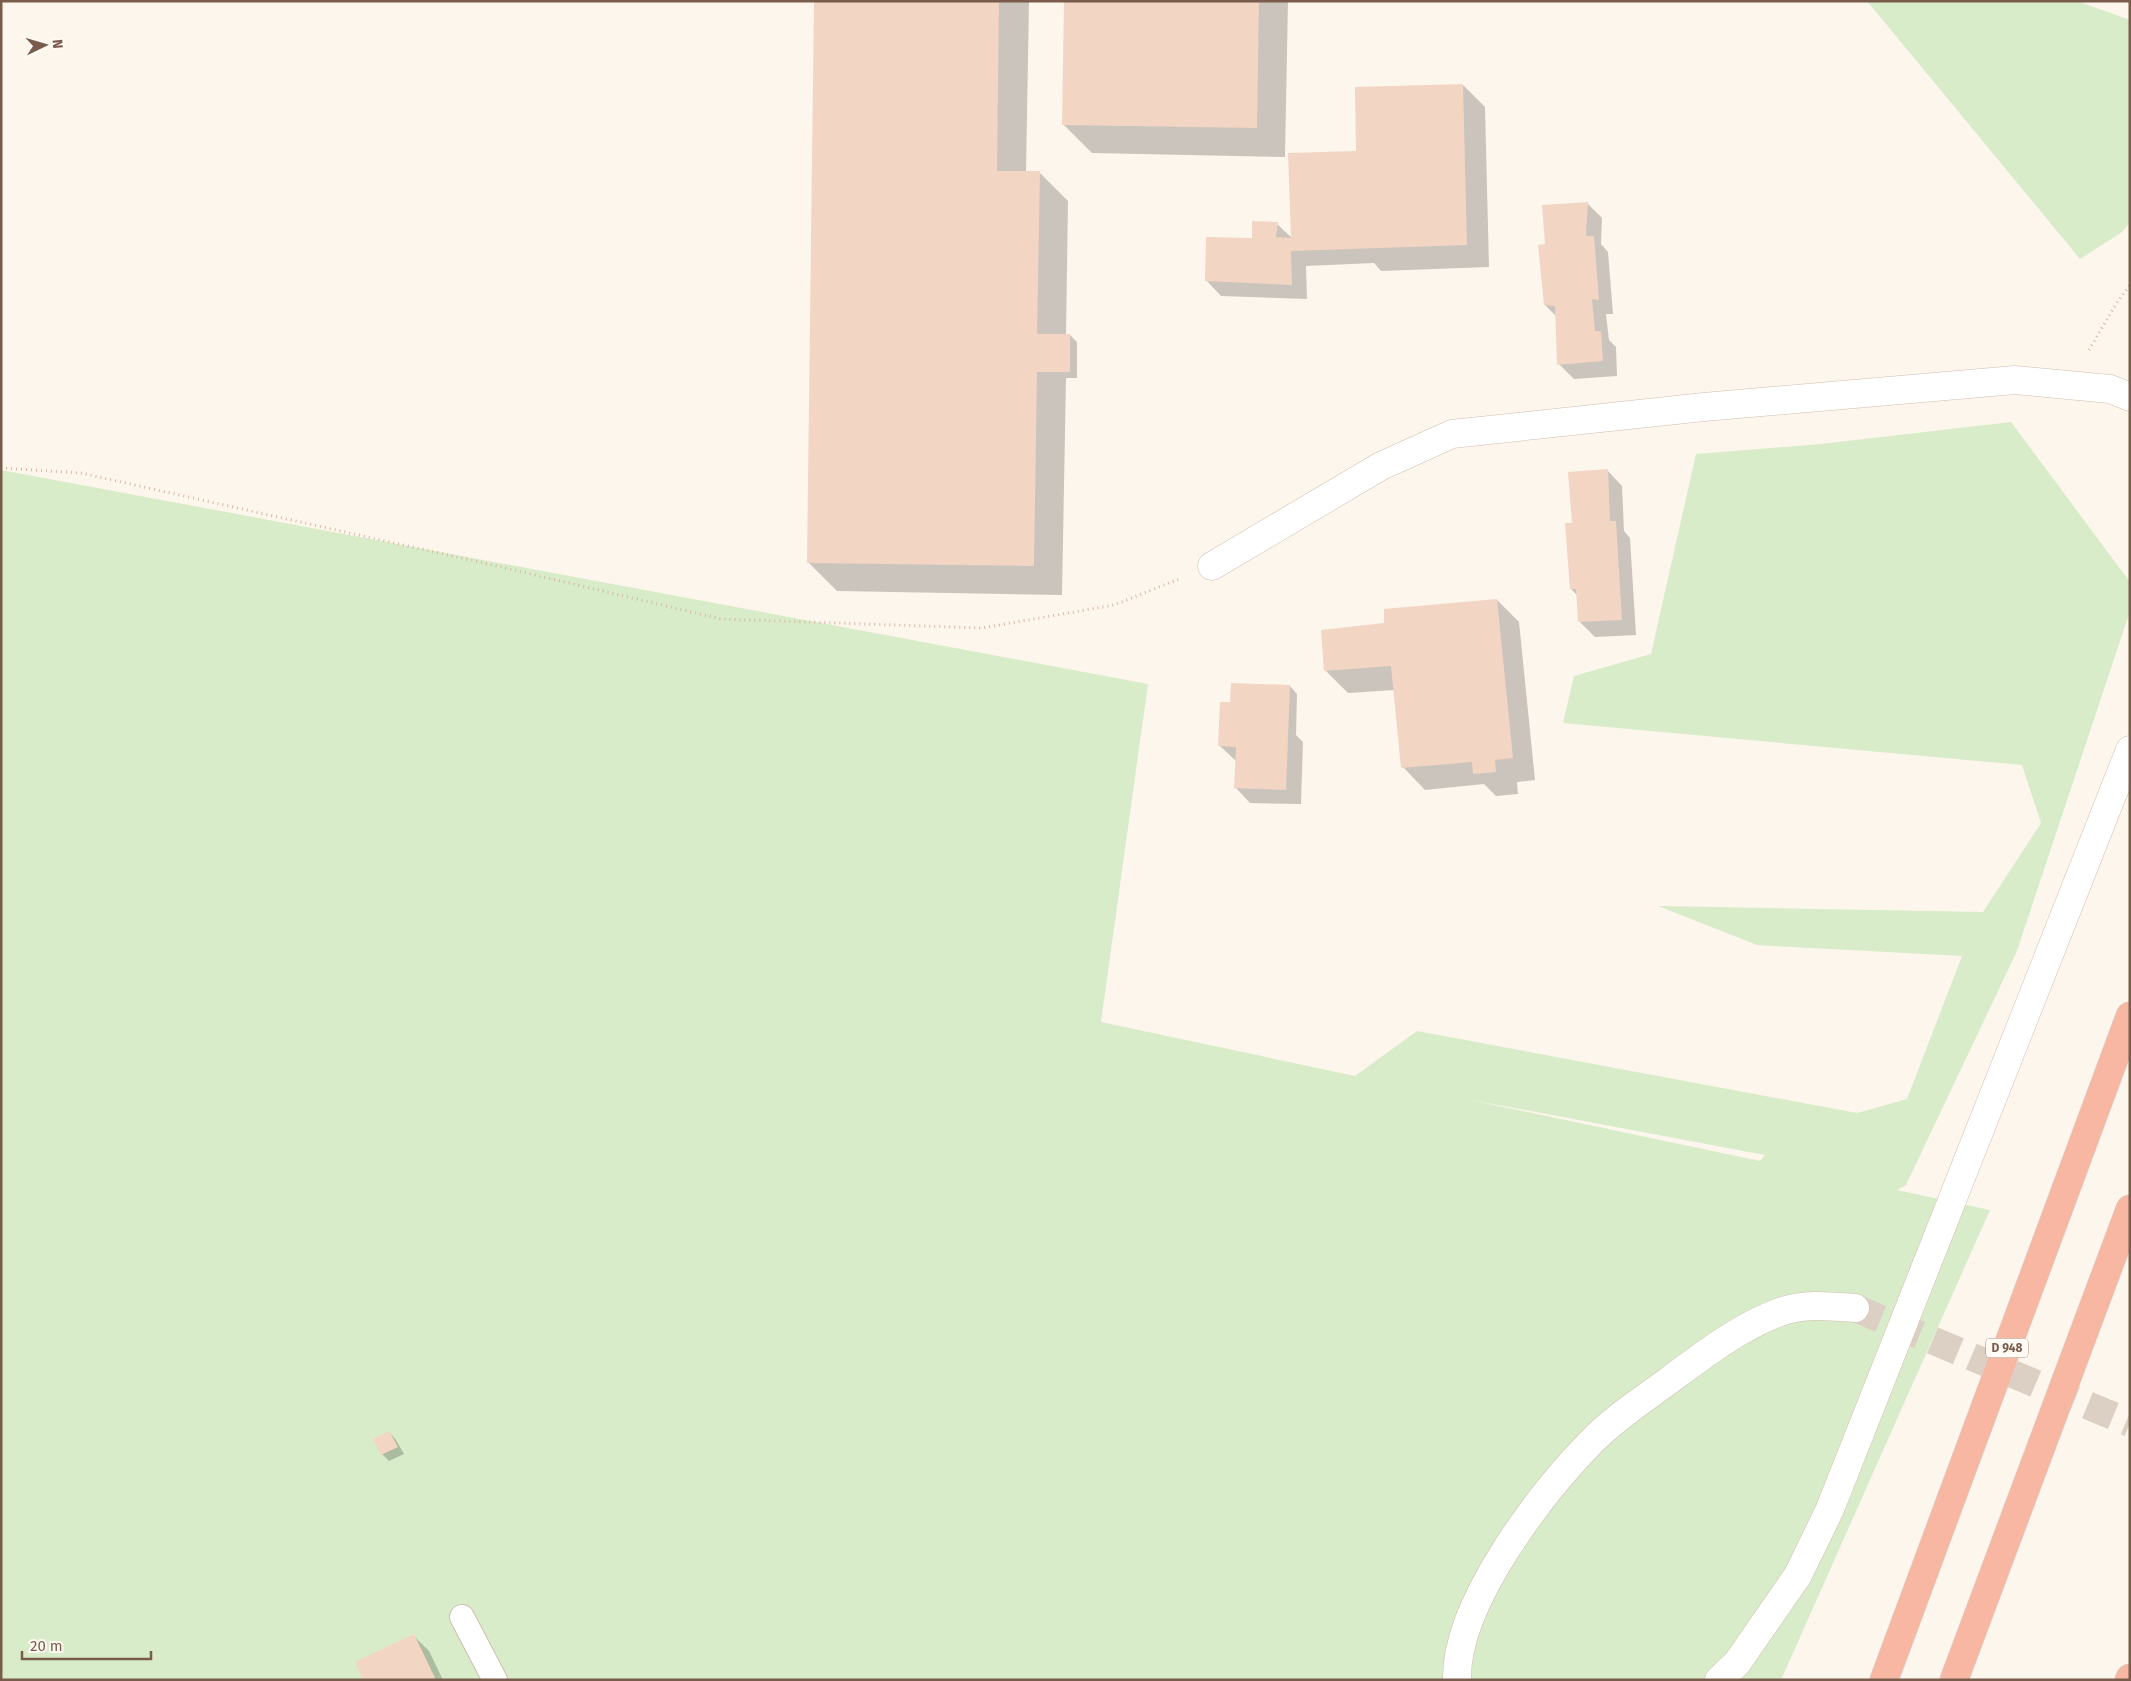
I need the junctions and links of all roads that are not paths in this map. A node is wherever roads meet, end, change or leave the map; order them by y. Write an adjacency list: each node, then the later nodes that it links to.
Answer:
1 (2130, 397): 2 (street)
2 (1212, 566)
3 (2130, 750): 10 (street)
4 (2130, 1016): 11 (highway, D 948)
5 (2130, 1208): 12 (highway)
6 (1855, 1308): 9 (street)
7 (462, 1617): 8 (lane)
8 (495, 1680)
9 (1457, 1680)
10 (1719, 1680)
11 (1884, 1680)
12 (1954, 1680)

